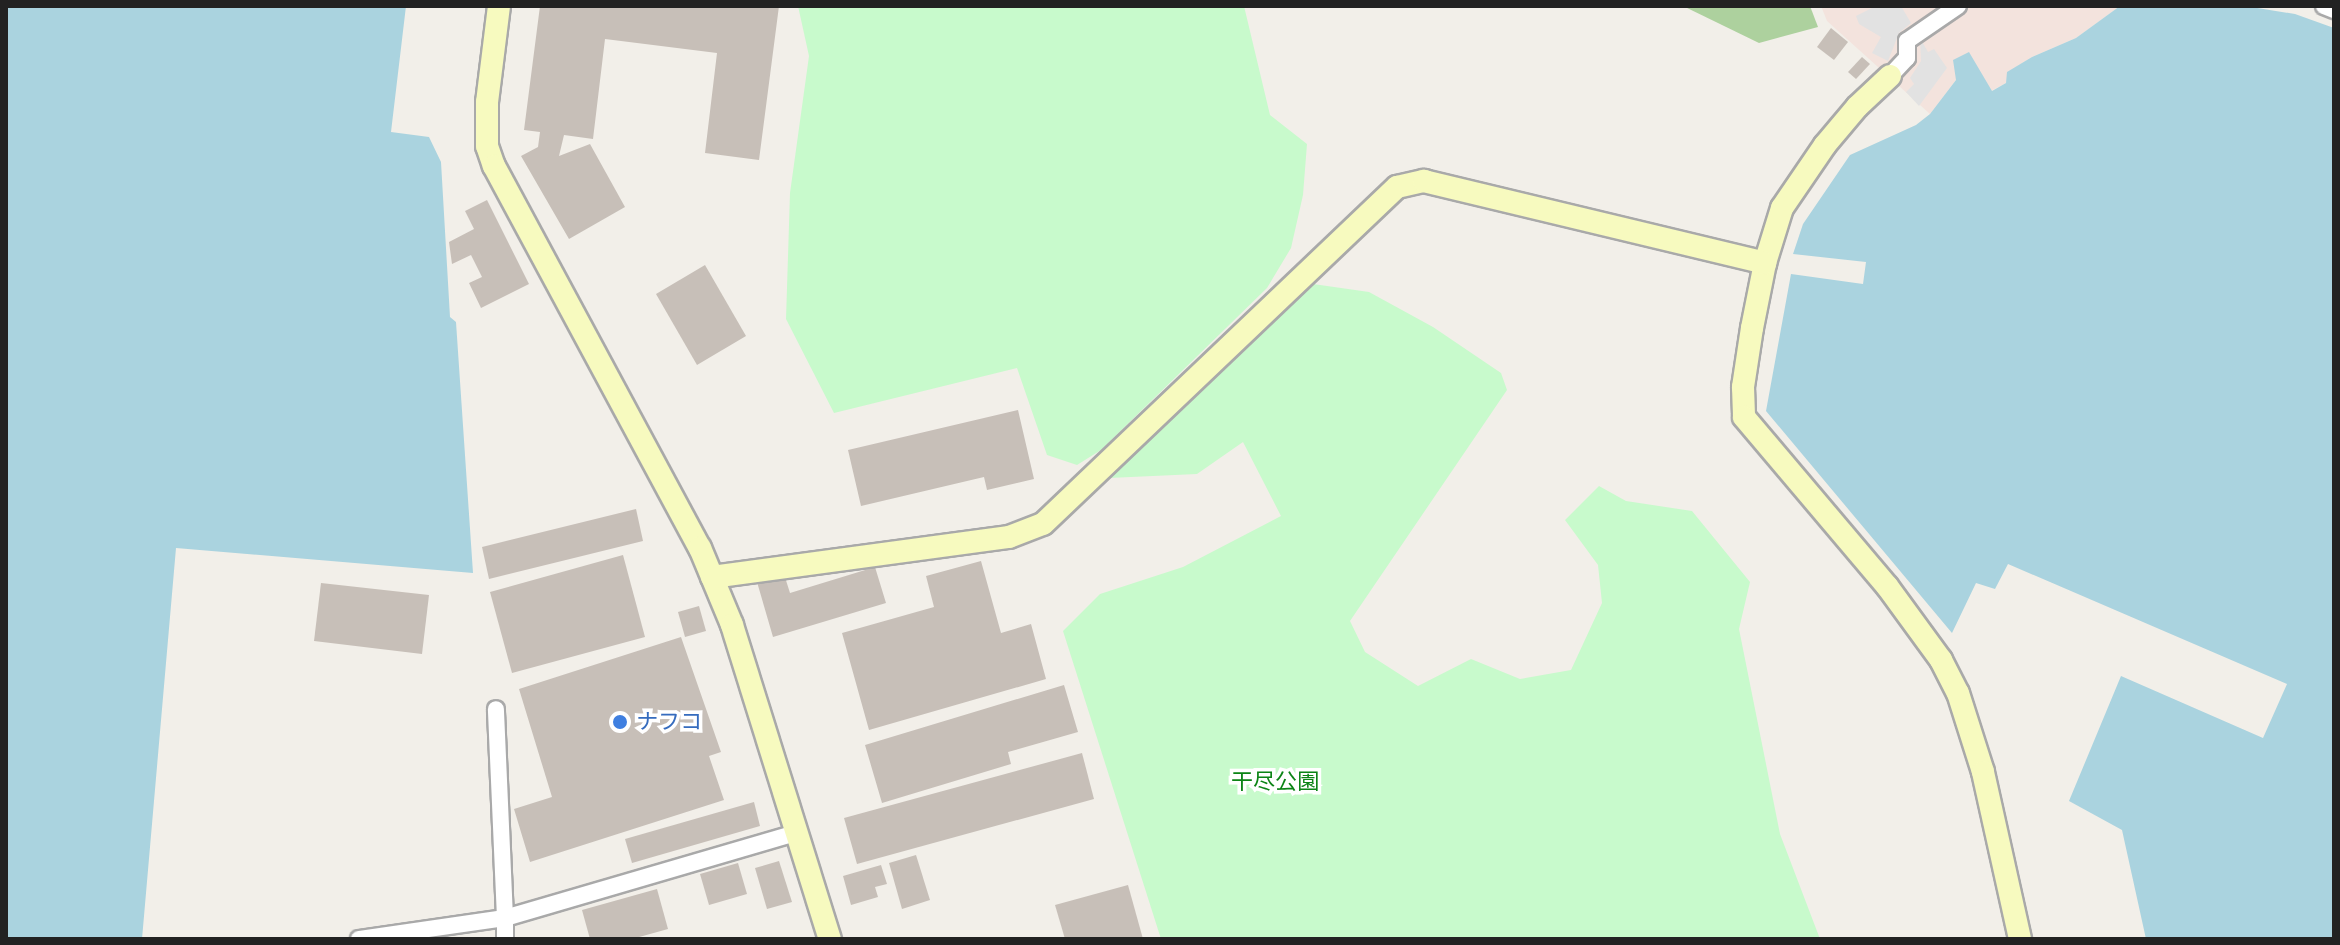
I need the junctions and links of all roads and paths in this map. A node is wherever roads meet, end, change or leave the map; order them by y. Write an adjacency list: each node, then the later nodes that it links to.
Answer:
1 (499, 6): 7 (street)
2 (1958, 6): 5 (street)
3 (2324, 6): 4 (street)
4 (2334, 10)
5 (1890, 76): 6 (street)
6 (1765, 263): 7 (street); 14 (street)
7 (712, 577): 9 (street)
8 (496, 709): 10 (street)
9 (799, 832): 10 (street); 13 (street)
10 (505, 918): 11 (street); 12 (street)
11 (359, 939)
12 (505, 939)
13 (830, 939)
14 (2020, 939)

